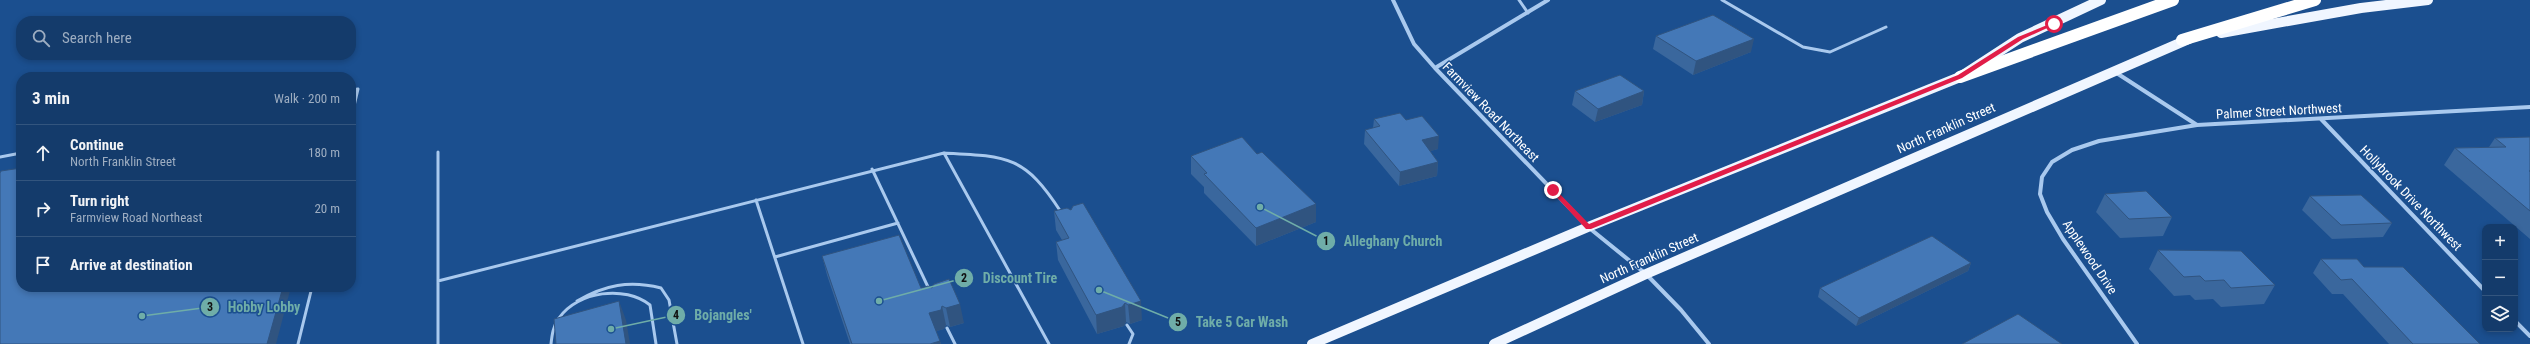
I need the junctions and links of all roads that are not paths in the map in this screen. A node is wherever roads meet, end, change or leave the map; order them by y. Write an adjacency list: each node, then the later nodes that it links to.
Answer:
1 (1393, 0): 12 (street, Farmview Road Northeast)
2 (1519, 0): 9 (lane)
3 (1548, 0): 9 (street)
4 (1722, 0): 10 (lane)
5 (2101, 0): 14 (main road)
6 (2173, 0): 14 (highway)
7 (2315, 0): 11 (highway)
8 (2428, 0): 11 (main road, North Franklin Street)
9 (1528, 13): 12 (street)
10 (1886, 27)
11 (2182, 40): 13 (main road, North Franklin Street)
12 (1435, 68): 29 (street, Farmview Road Northeast)
13 (2112, 71): 19 (street); 31 (main road, North Franklin Street)
14 (1960, 77): 29 (main road)
15 (356, 89): 16 (lane)
16 (356, 97)
17 (2530, 107): 18 (street, Palmer Street Northwest)
18 (2321, 119): 19 (street, Palmer Street Northwest); 33 (street, Hollybrook Drive Northwest)
19 (2197, 125): 25 (street, Palmer Street Northwest)
20 (438, 152): 32 (lane)
21 (944, 153): 24 (lane); 27 (lane); 48 (lane)
22 (16, 154): 23 (lane)
23 (0, 157)
24 (872, 169): 26 (lane); 28 (lane)
25 (2042, 177): 53 (street, Applewood Drive)
26 (756, 200): 30 (lane); 32 (lane)
27 (1063, 214)
28 (898, 223): 30 (lane); 35 (lane)
29 (1588, 227): 31 (street, Farmview Road Northeast); 50 (main road)
30 (775, 257): 46 (lane)
31 (1646, 274): 51 (main road, North Franklin Street); 52 (street, Farmview Road Northeast)
32 (438, 281): 42 (lane)
33 (2482, 288)
34 (311, 292): 41 (lane)
35 (932, 297)
36 (572, 304): 43 (lane); 44 (lane); 45 (lane)
37 (1127, 324): 49 (lane)
38 (2518, 324): 40 (street)
39 (947, 328): 47 (lane)
40 (2530, 336)
41 (298, 344)
42 (438, 344)
43 (551, 344)
44 (656, 344)
45 (677, 344)
46 (803, 344)
47 (954, 344)
48 (1049, 344)
49 (1129, 344)
50 (1312, 344)
51 (1494, 344)
52 (1709, 344)
53 (2137, 344)

